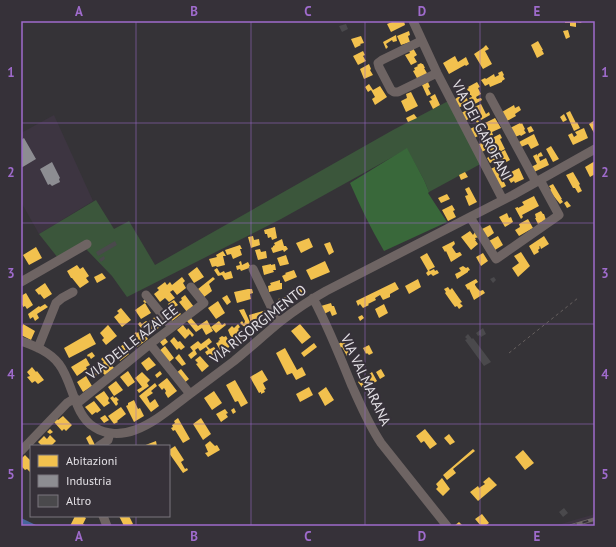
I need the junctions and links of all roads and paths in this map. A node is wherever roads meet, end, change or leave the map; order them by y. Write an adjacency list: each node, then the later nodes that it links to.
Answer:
1 (413, 21): 2 (street, VIA DEI GAROFANI)
2 (421, 41): 3 (street, VIA DEI GAROFANI); 3 (street, VIA DEI GAROFANI)
3 (437, 73): 7 (street, VIA DEI GAROFANI)
4 (490, 97): 6 (street)
5 (595, 149): 6 (street, VIA RISORGIMENTO)
6 (538, 181): 7 (street, VIA RISORGIMENTO); 8 (street)
7 (503, 200): 8 (street, VIA RISORGIMENTO)
8 (470, 217): 15 (street, VIA RISORGIMENTO)
9 (88, 244): 11 (street)
10 (252, 269): 17 (street)
11 (21, 282)
12 (192, 287): 18 (street, VIA DELLE AZALEE)
13 (73, 292): 21 (street)
14 (146, 295): 18 (street)
15 (313, 298): 17 (street, VIA RISORGIMENTO); 28 (street, VIA VALMARANA)
16 (578, 298): 22 (path)
17 (280, 322): 23 (street, VIA RISORGIMENTO)
18 (172, 327): 20 (street, VIA DELLE AZALEE)
19 (21, 341): 21 (street, VIA RISORGIMENTO)
20 (150, 344): 23 (street); 24 (street, VIA DELLE AZALEE)
21 (38, 348): 24 (street, VIA RISORGIMENTO)
22 (509, 353)
23 (190, 394): 25 (street, VIA RISORGIMENTO)
24 (76, 400): 25 (street, VIA RISORGIMENTO); 27 (street)
25 (110, 433): 26 (street)
26 (100, 445)
27 (21, 451)
28 (447, 526)

